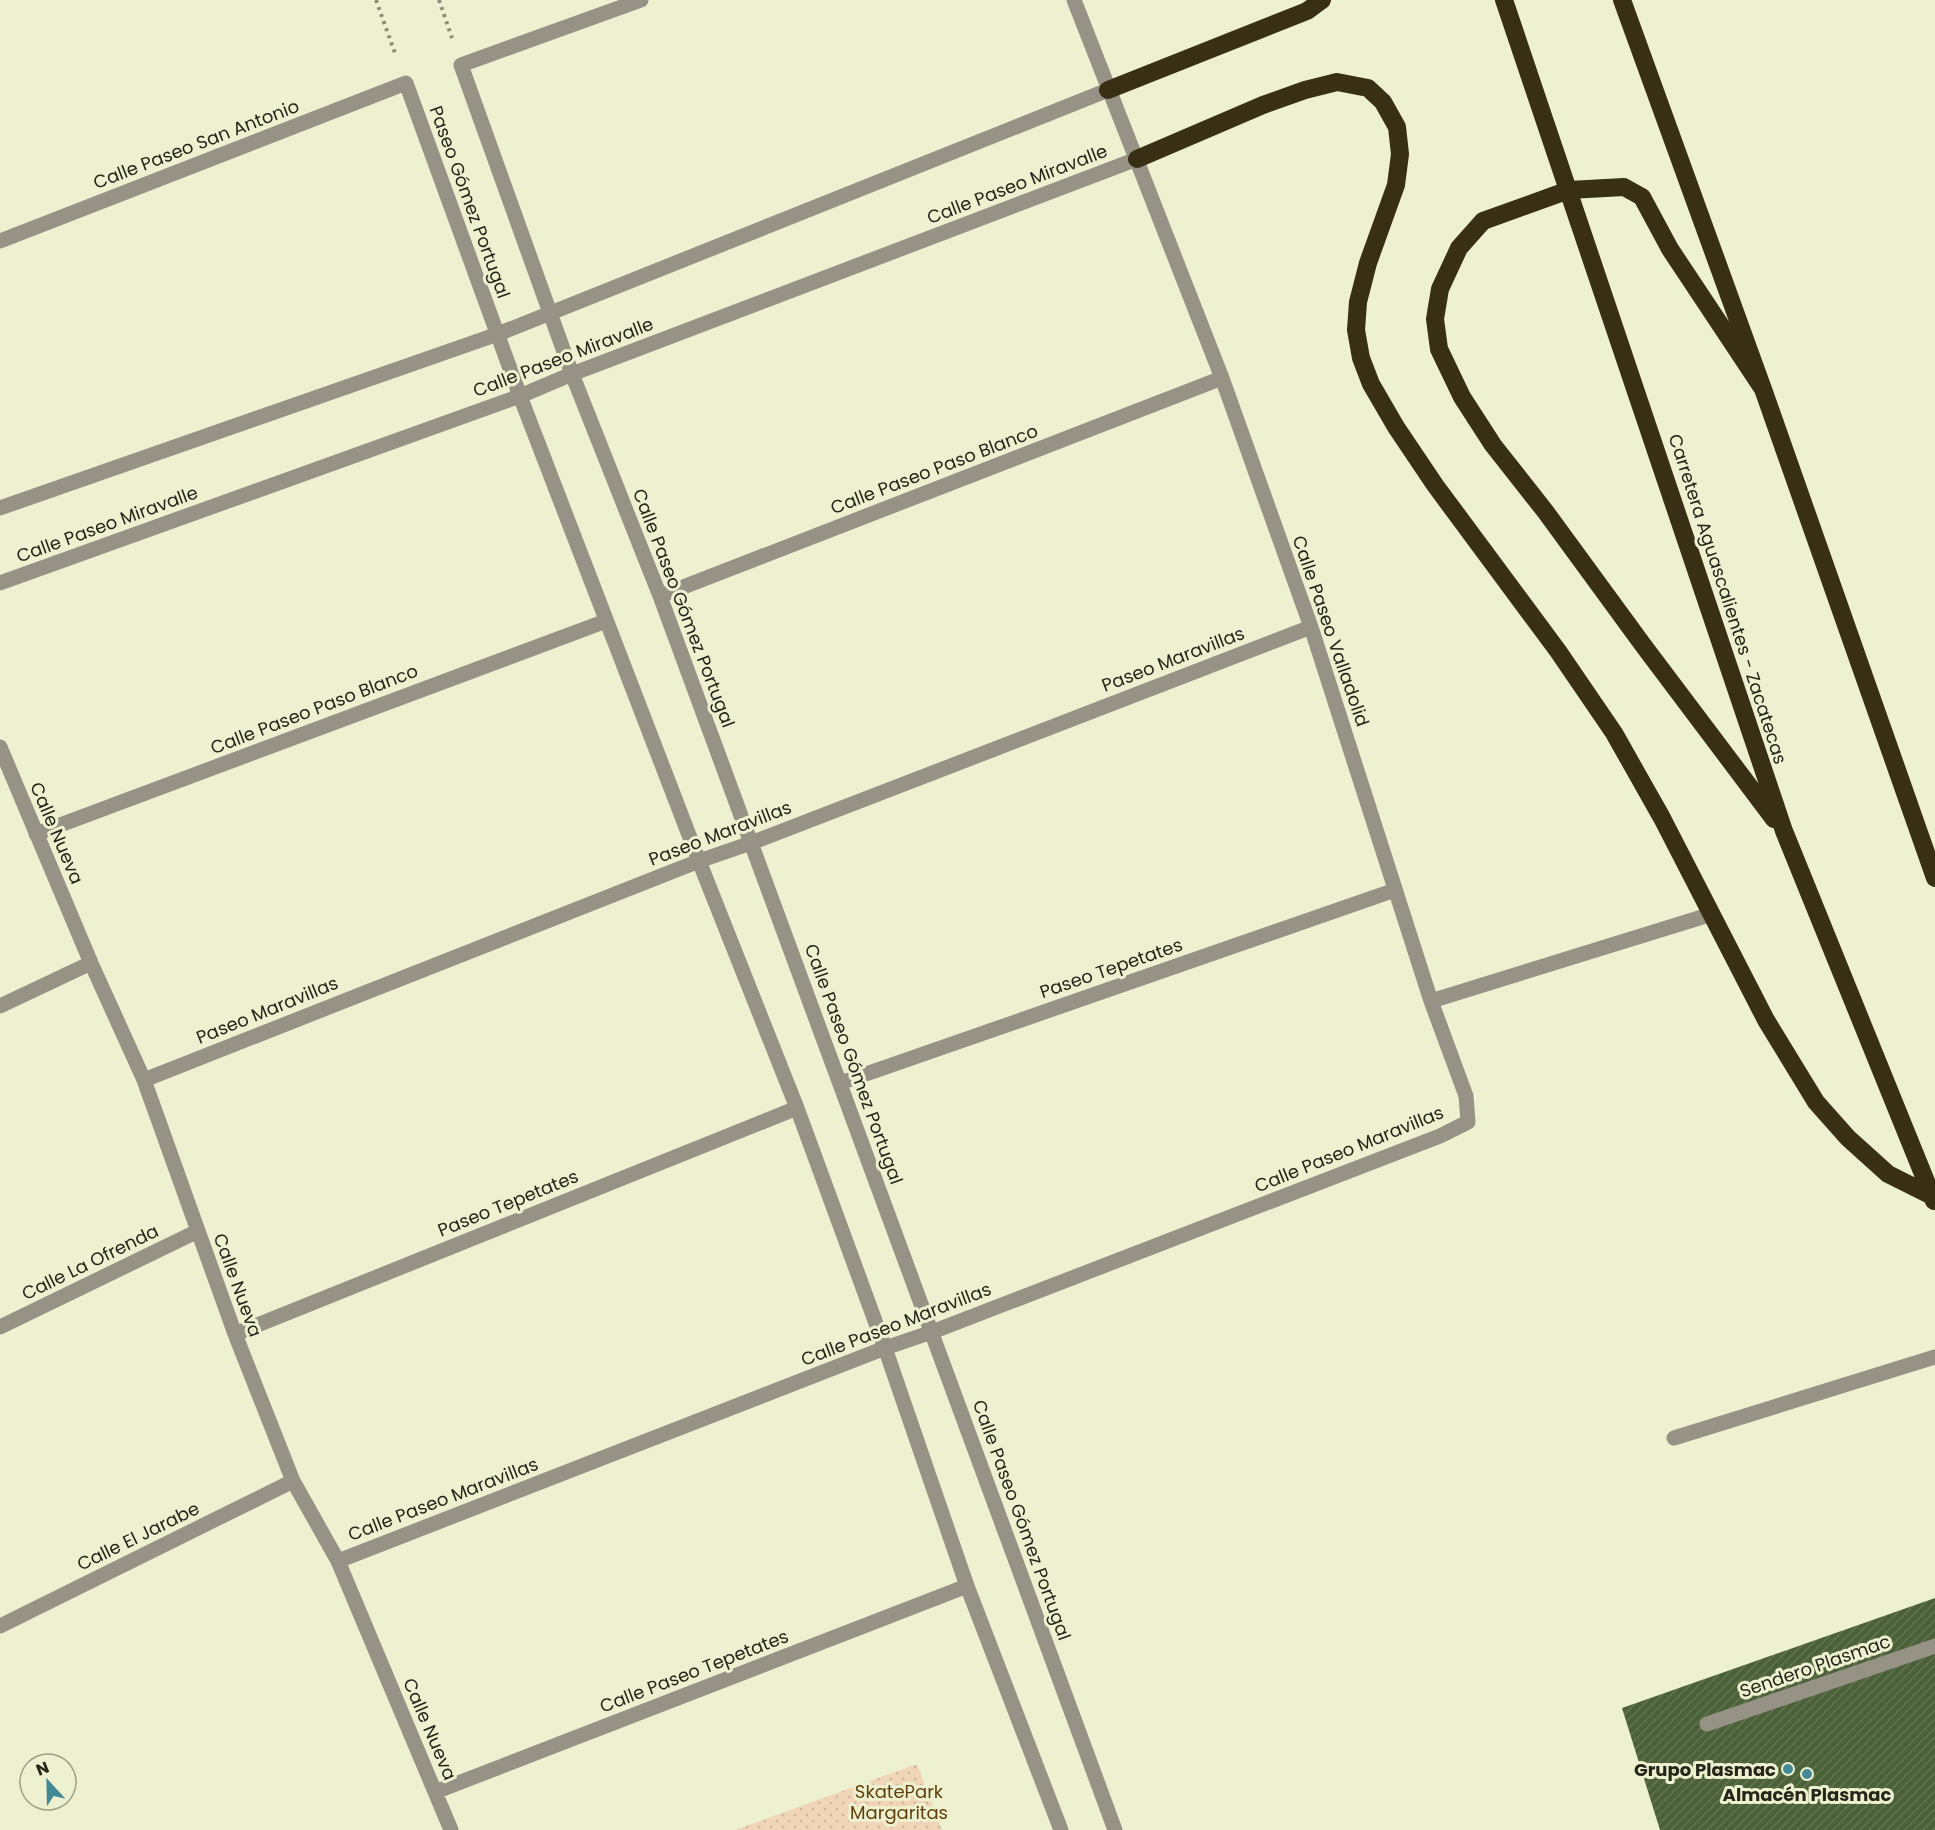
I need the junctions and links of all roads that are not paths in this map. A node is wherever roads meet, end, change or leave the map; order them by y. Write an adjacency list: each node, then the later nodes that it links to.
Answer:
1 (641, 0): 11 (street, Paseo Gómez Portugal)
2 (1074, 0): 7 (street, Calle Paseo Valladolid)
3 (1322, 0): 7 (highway)
4 (1504, 0): 9 (highway, Carretera Aguascalientes - Zacatecas)
5 (1622, 0): 15 (highway)
6 (406, 83): 10 (street, Calle Paseo San Antonio); 12 (street, Paseo Gómez Portugal)
7 (1108, 90): 8 (street, Calle Paseo Valladolid); 11 (street)
8 (1137, 159): 13 (street, Calle Paseo Miravalle); 14 (street, Calle Paseo Valladolid); 29 (highway)
9 (1569, 190): 15 (highway); 23 (highway, Carretera Aguascalientes - Zacatecas); 23 (highway)
10 (0, 241)
11 (550, 313): 12 (street); 13 (street, Calle Paseo Gómez Portugal)
12 (498, 334): 16 (street); 17 (street)
13 (572, 374): 16 (street, Calle Paseo Miravalle); 19 (street, Calle Paseo Gómez Portugal)
14 (1222, 378): 19 (street, Calle Paseo Paso Blanco); 21 (street, Calle Paseo Valladolid)
15 (1763, 389): 27 (highway)
16 (520, 396): 18 (street, Calle Paseo Miravalle); 20 (street)
17 (0, 508)
18 (0, 583)
19 (660, 596): 25 (street, Calle Paseo Gómez Portugal)
20 (606, 621): 24 (street, Calle Paseo Paso Blanco); 26 (street)
21 (1311, 627): 25 (street, Paseo Maravillas); 28 (street, Calle Paseo Valladolid)
22 (0, 747): 24 (street, Calle Nueva)
23 (1784, 831): 37 (highway, Carretera Aguascalientes - Zacatecas)
24 (36, 834): 30 (street, Calle Nueva)
25 (751, 843): 26 (street, Paseo Maravillas); 34 (street, Calle Paseo Gómez Portugal)
26 (699, 861): 33 (street, Paseo Maravillas); 35 (street)
27 (1935, 878)
28 (1395, 890): 31 (street, Calle Paseo Valladolid); 34 (street, Paseo Tepetates)
29 (1712, 914): 31 (street); 37 (highway)
30 (91, 963): 32 (street); 33 (street, Calle Nueva)
31 (1431, 1001): 36 (street, Calle Paseo Valladolid)
32 (0, 1006)
33 (144, 1080): 38 (street, Calle Nueva)
34 (840, 1083): 40 (street, Calle Paseo Gómez Portugal)
35 (797, 1108): 41 (street, Paseo Tepetates); 42 (street)
36 (1468, 1122): 40 (street, Calle Paseo Maravillas)
37 (1934, 1199)
38 (198, 1231): 39 (street, Calle La Ofrenda); 41 (street, Calle Nueva)
39 (0, 1328)
40 (932, 1332): 42 (street, Calle Paseo Maravillas); 54 (street, Calle Paseo Gómez Portugal)
41 (235, 1334): 45 (street, Calle Nueva)
42 (885, 1348): 46 (street, Calle Paseo Maravillas); 47 (street)
43 (1935, 1357): 44 (street)
44 (1674, 1438)
45 (294, 1481): 46 (street, Calle Nueva); 48 (street, Calle El Jarabe)
46 (338, 1561): 51 (street, Calle Nueva)
47 (967, 1586): 51 (street, Calle Paseo Tepetates); 53 (street)
48 (0, 1626)
49 (1935, 1646): 50 (street, Sendero Plasmac)
50 (1707, 1724)
51 (435, 1792): 52 (street, Calle Nueva)
52 (451, 1830)
53 (1061, 1830)
54 (1115, 1830)

